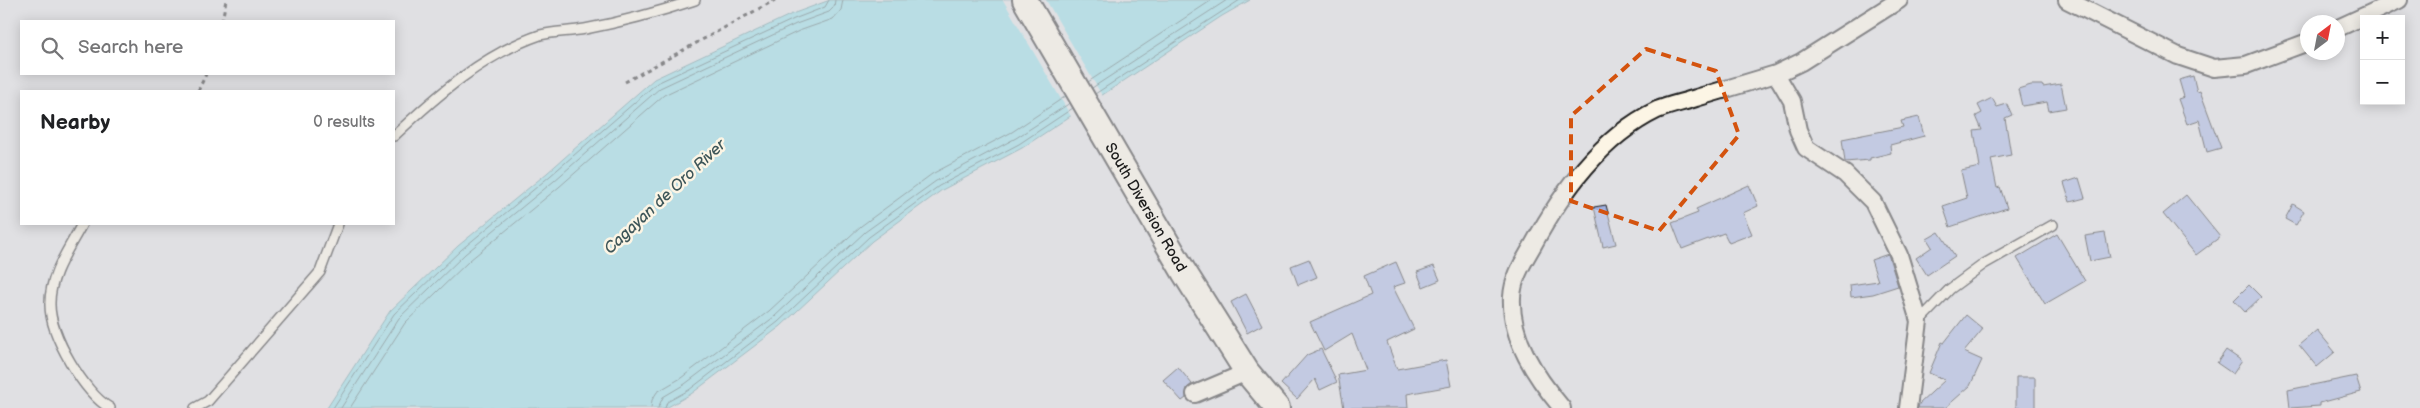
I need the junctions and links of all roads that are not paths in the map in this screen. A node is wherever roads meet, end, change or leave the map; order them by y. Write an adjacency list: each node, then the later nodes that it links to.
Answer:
1 (695, 0): 9 (lane)
2 (1025, 0): 14 (main road, South Diversion Road)
3 (1899, 0): 8 (street)
4 (2066, 0): 7 (street)
5 (2399, 0): 6 (street)
6 (2345, 25)
7 (2300, 45)
8 (1776, 74): 13 (street); 19 (street)
9 (395, 135)
10 (81, 225): 16 (lane)
11 (338, 225): 17 (lane)
12 (2053, 225): 13 (lane)
13 (1919, 321): 20 (street)
14 (1248, 372): 15 (street); 18 (main road, South Diversion Road)
15 (1195, 394)
16 (110, 408)
17 (195, 408)
18 (1277, 408)
19 (1562, 408)
20 (1908, 408)

